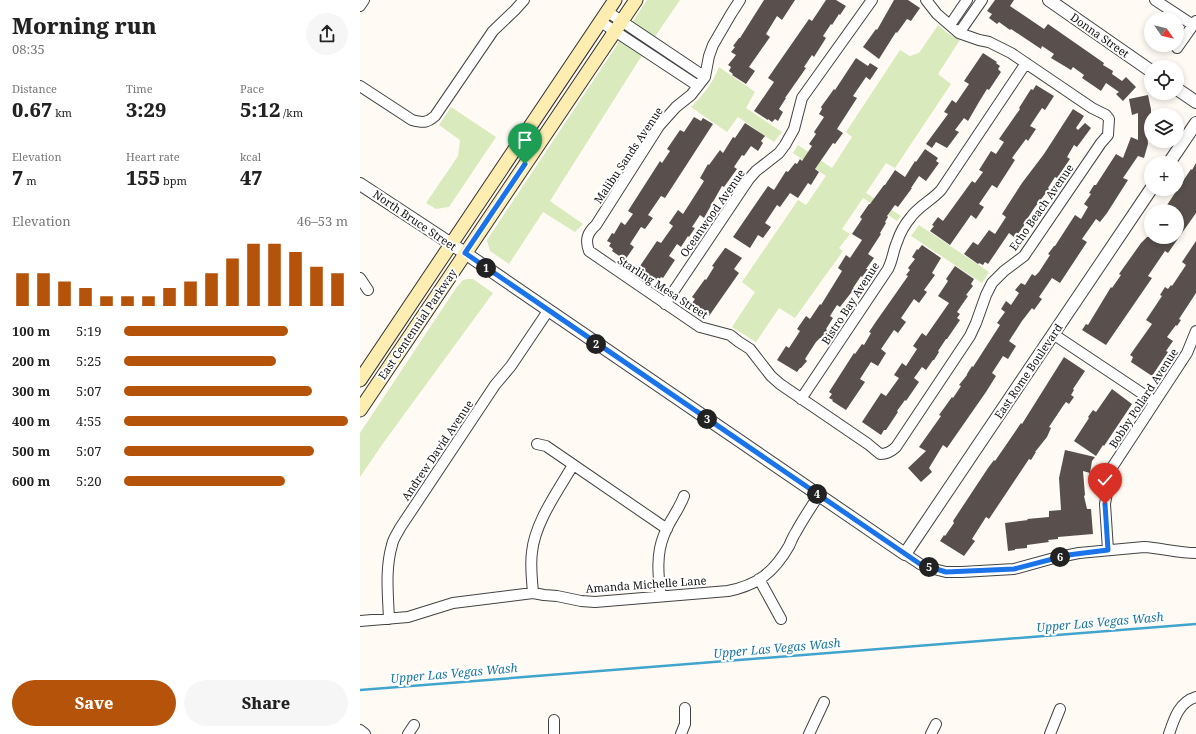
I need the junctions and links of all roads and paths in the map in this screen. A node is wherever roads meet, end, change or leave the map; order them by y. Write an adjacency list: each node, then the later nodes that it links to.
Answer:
1 (364, 0): 12 (street)
2 (524, 0): 22 (street)
3 (615, 0): 13 (main road, East Centennial Parkway)
4 (636, 0): 16 (main road, East Centennial Parkway)
5 (740, 0): 21 (street, Malibu Sands Avenue)
6 (872, 0): 35 (street, Oceanwood Avenue)
7 (926, 0): 15 (street)
8 (967, 0): 15 (street)
9 (982, 0): 17 (street)
10 (1049, 0): 20 (street, Donna Street)
11 (1156, 0): 14 (street)
12 (360, 6)
13 (604, 17): 16 (street); 31 (main road, East Centennial Parkway)
14 (1195, 23): 18 (street)
15 (950, 25): 17 (street)
16 (619, 26): 21 (street); 23 (street); 32 (main road, East Centennial Parkway)
17 (959, 33): 19 (street)
18 (1184, 38)
19 (1026, 63): 40 (street, Bistro Bay Avenue); 44 (street, Echo Beach Avenue)
20 (1144, 65)
21 (705, 77): 23 (street, Malibu Sands Avenue)
22 (360, 86)
23 (698, 86): 30 (street, Malibu Sands Avenue)
24 (1184, 93): 25 (street)
25 (1196, 102)
26 (1196, 123): 27 (street)
27 (1174, 156)
28 (360, 184): 31 (street, North Bruce Street)
29 (1146, 196): 38 (street, East Rome Boulevard)
30 (586, 243): 35 (street, Starling Mesa Street)
31 (450, 244): 32 (street, North Bruce Street); 39 (main road, East Centennial Parkway)
32 (465, 253): 36 (street, North Bruce Street); 42 (main road, East Centennial Parkway)
33 (360, 278): 34 (street)
34 (368, 290)
35 (665, 304): 40 (street, Starling Mesa Street)
36 (548, 311): 46 (street, North Bruce Street); 55 (street, Andrew David Avenue)
37 (1196, 331): 41 (street, Bobby Pollard Avenue)
38 (1052, 334): 41 (street); 51 (street, East Rome Boulevard)
39 (360, 380)
40 (801, 399): 44 (street, Starling Mesa Street)
41 (1155, 402): 49 (street, Bobby Pollard Avenue)
42 (360, 410)
43 (538, 444): 45 (street)
44 (885, 454)
45 (572, 465): 48 (street); 53 (street)
46 (819, 495): 51 (street, North Bruce Street); 52 (street, Amanda Michelle Lane)
47 (684, 496): 48 (street)
48 (667, 529): 54 (street)
49 (1108, 550): 50 (street); 51 (street)
50 (1196, 553)
51 (906, 554)
52 (759, 580): 54 (street, Amanda Michelle Lane); 56 (street)
53 (533, 593): 54 (street, Amanda Michelle Lane); 55 (street, Amanda Michelle Lane)
54 (661, 596)
55 (389, 618): 57 (street, Amanda Michelle Lane)
56 (781, 619)
57 (360, 621)
58 (1192, 698): 73 (street)
59 (824, 702): 70 (street)
60 (685, 708): 69 (street)
61 (1060, 709): 72 (street)
62 (554, 720): 68 (street)
63 (936, 724): 71 (street)
64 (414, 725): 67 (street)
65 (360, 730): 66 (street)
66 (365, 734)
67 (408, 734)
68 (554, 734)
69 (681, 734)
70 (809, 734)
71 (931, 734)
72 (1050, 734)
73 (1169, 734)

